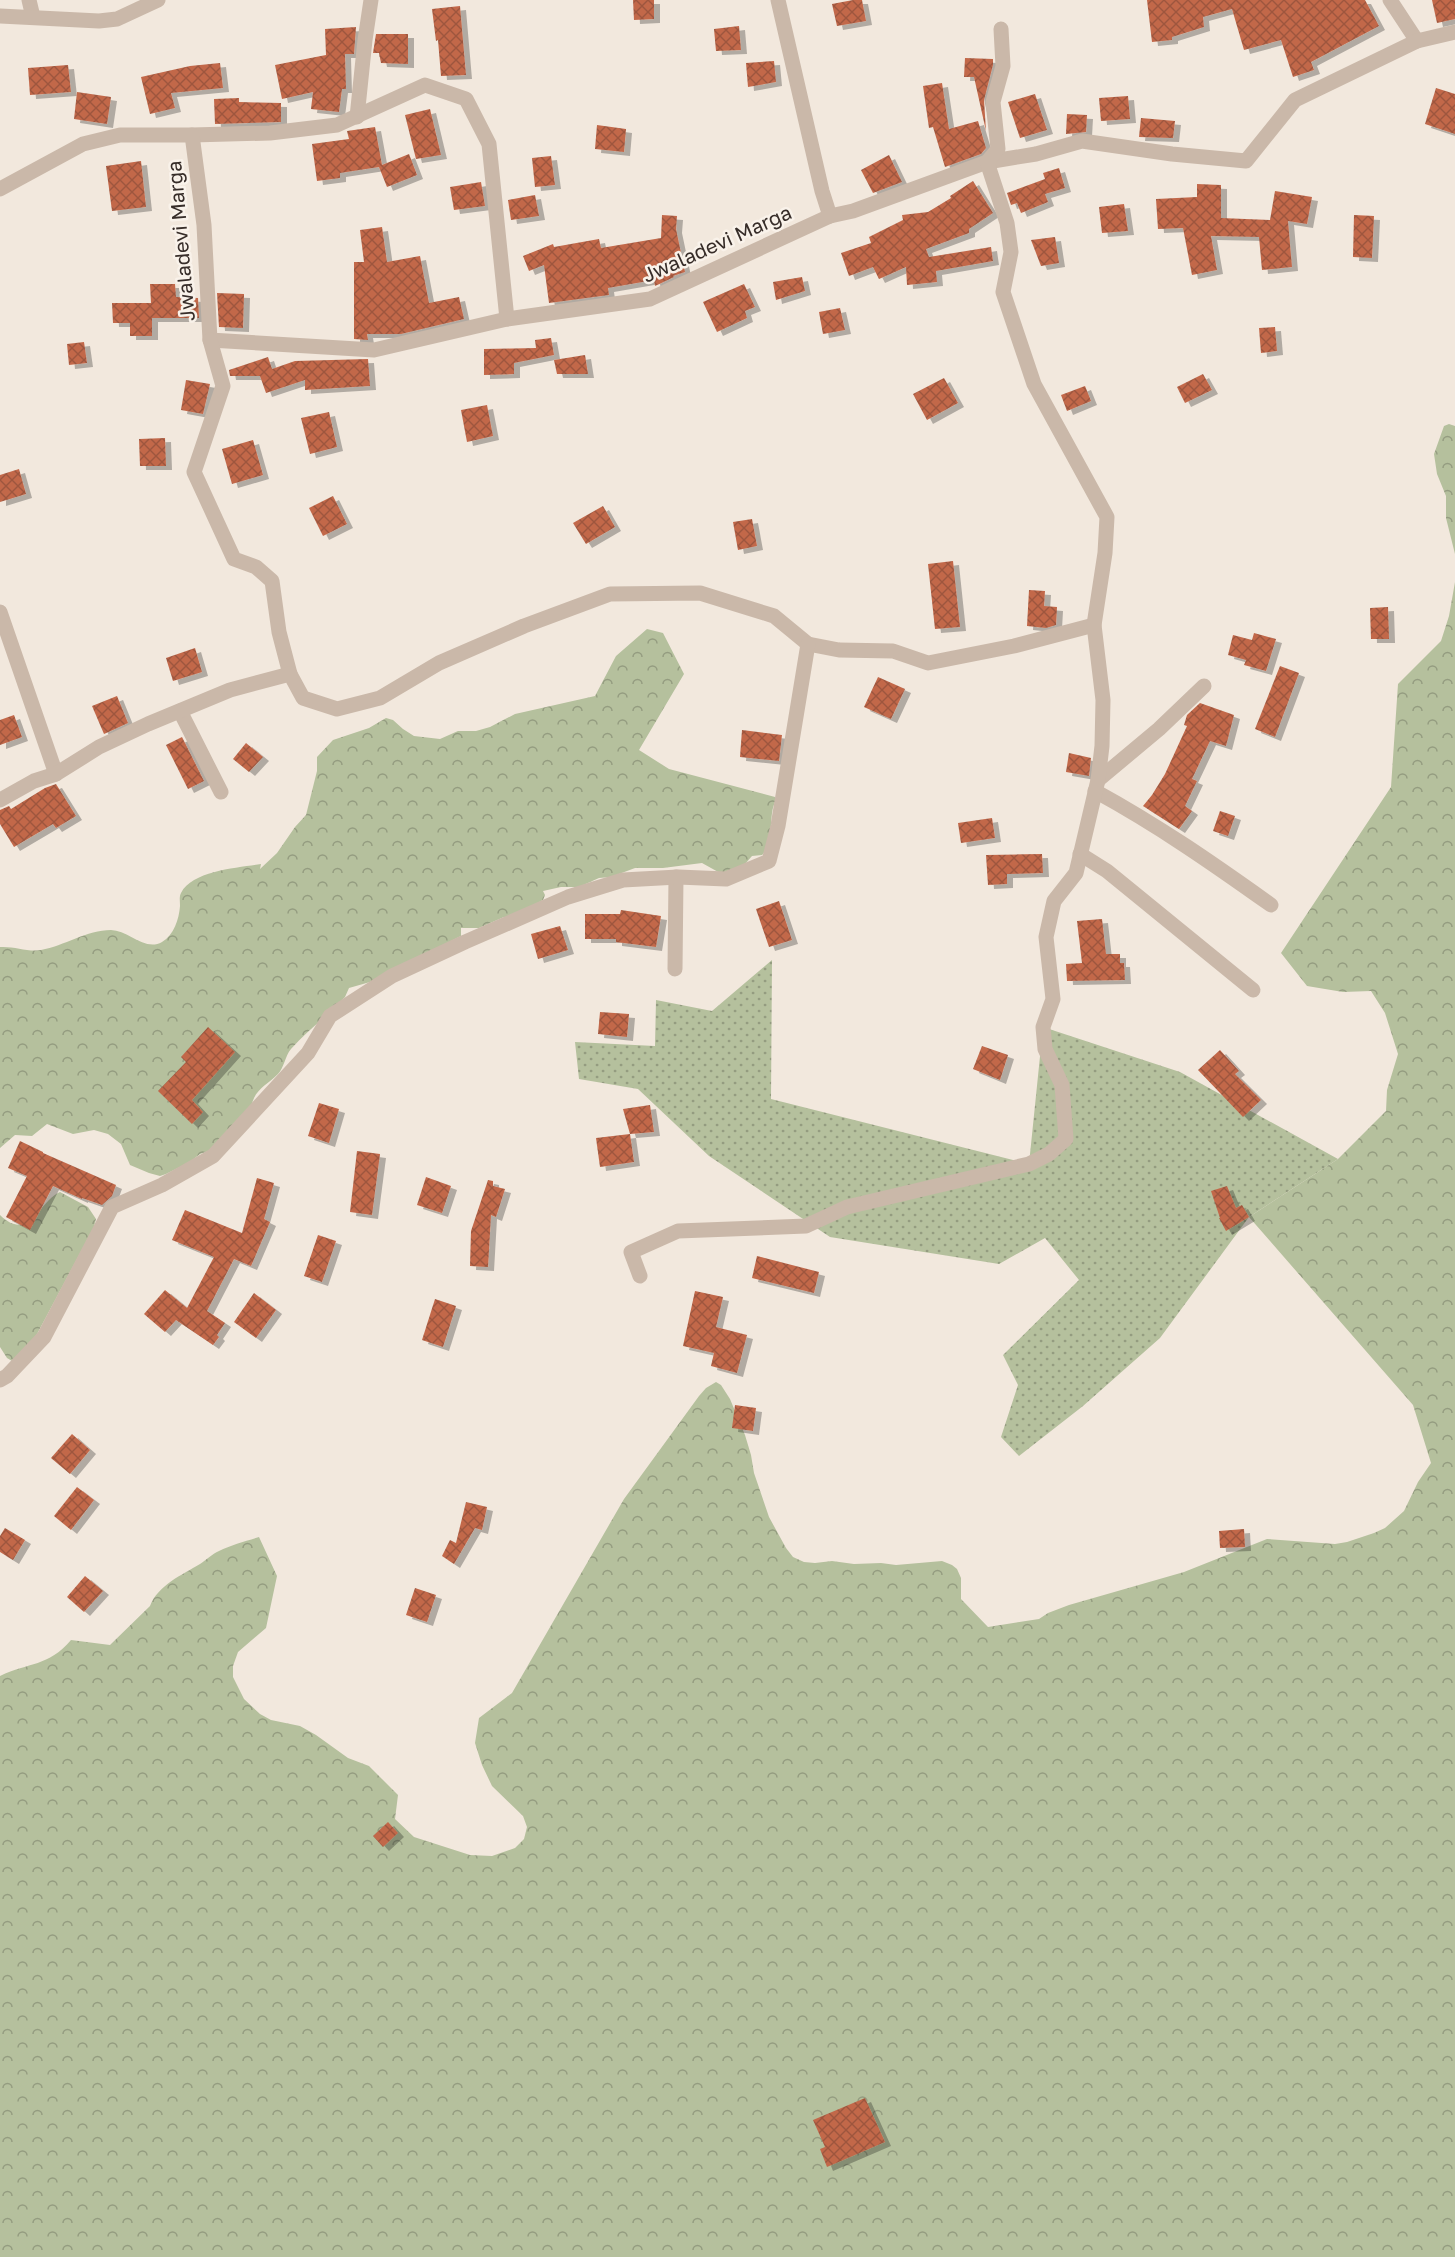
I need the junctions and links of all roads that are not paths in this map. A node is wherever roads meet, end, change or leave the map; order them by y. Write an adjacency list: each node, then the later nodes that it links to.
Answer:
1 (29, 0): 7 (street)
2 (158, 0): 7 (street)
3 (371, 0): 11 (street)
4 (778, 0): 15 (street)
5 (1390, 0): 10 (street)
6 (0, 16): 7 (street)
7 (33, 17)
8 (1001, 29): 13 (street)
9 (1455, 32): 10 (street, Jwaladevi Marga)
10 (1417, 41): 13 (street, Jwaladevi Marga)
11 (357, 117): 12 (street); 16 (street)
12 (192, 135): 14 (street, Jwaladevi Marga); 17 (street, Jwaladevi Marga)
13 (987, 162): 15 (street, Jwaladevi Marga); 19 (street)
14 (0, 189)
15 (830, 216): 16 (street, Jwaladevi Marga)
16 (507, 319): 17 (street, Jwaladevi Marga)
17 (210, 340): 21 (street)
18 (0, 612): 24 (street)
19 (1094, 625): 20 (street); 25 (street)
20 (808, 644): 21 (street); 29 (street)
21 (290, 674): 23 (street)
22 (1204, 686): 25 (street)
23 (180, 711): 24 (street); 26 (street)
24 (56, 774): 27 (street)
25 (1097, 786): 28 (street); 30 (street)
26 (221, 792)
27 (0, 800)
28 (1080, 854): 32 (street); 33 (street)
29 (676, 877): 31 (street); 34 (street)
30 (1271, 905)
31 (675, 969)
32 (1253, 990)
33 (640, 1276)
34 (0, 1380)

